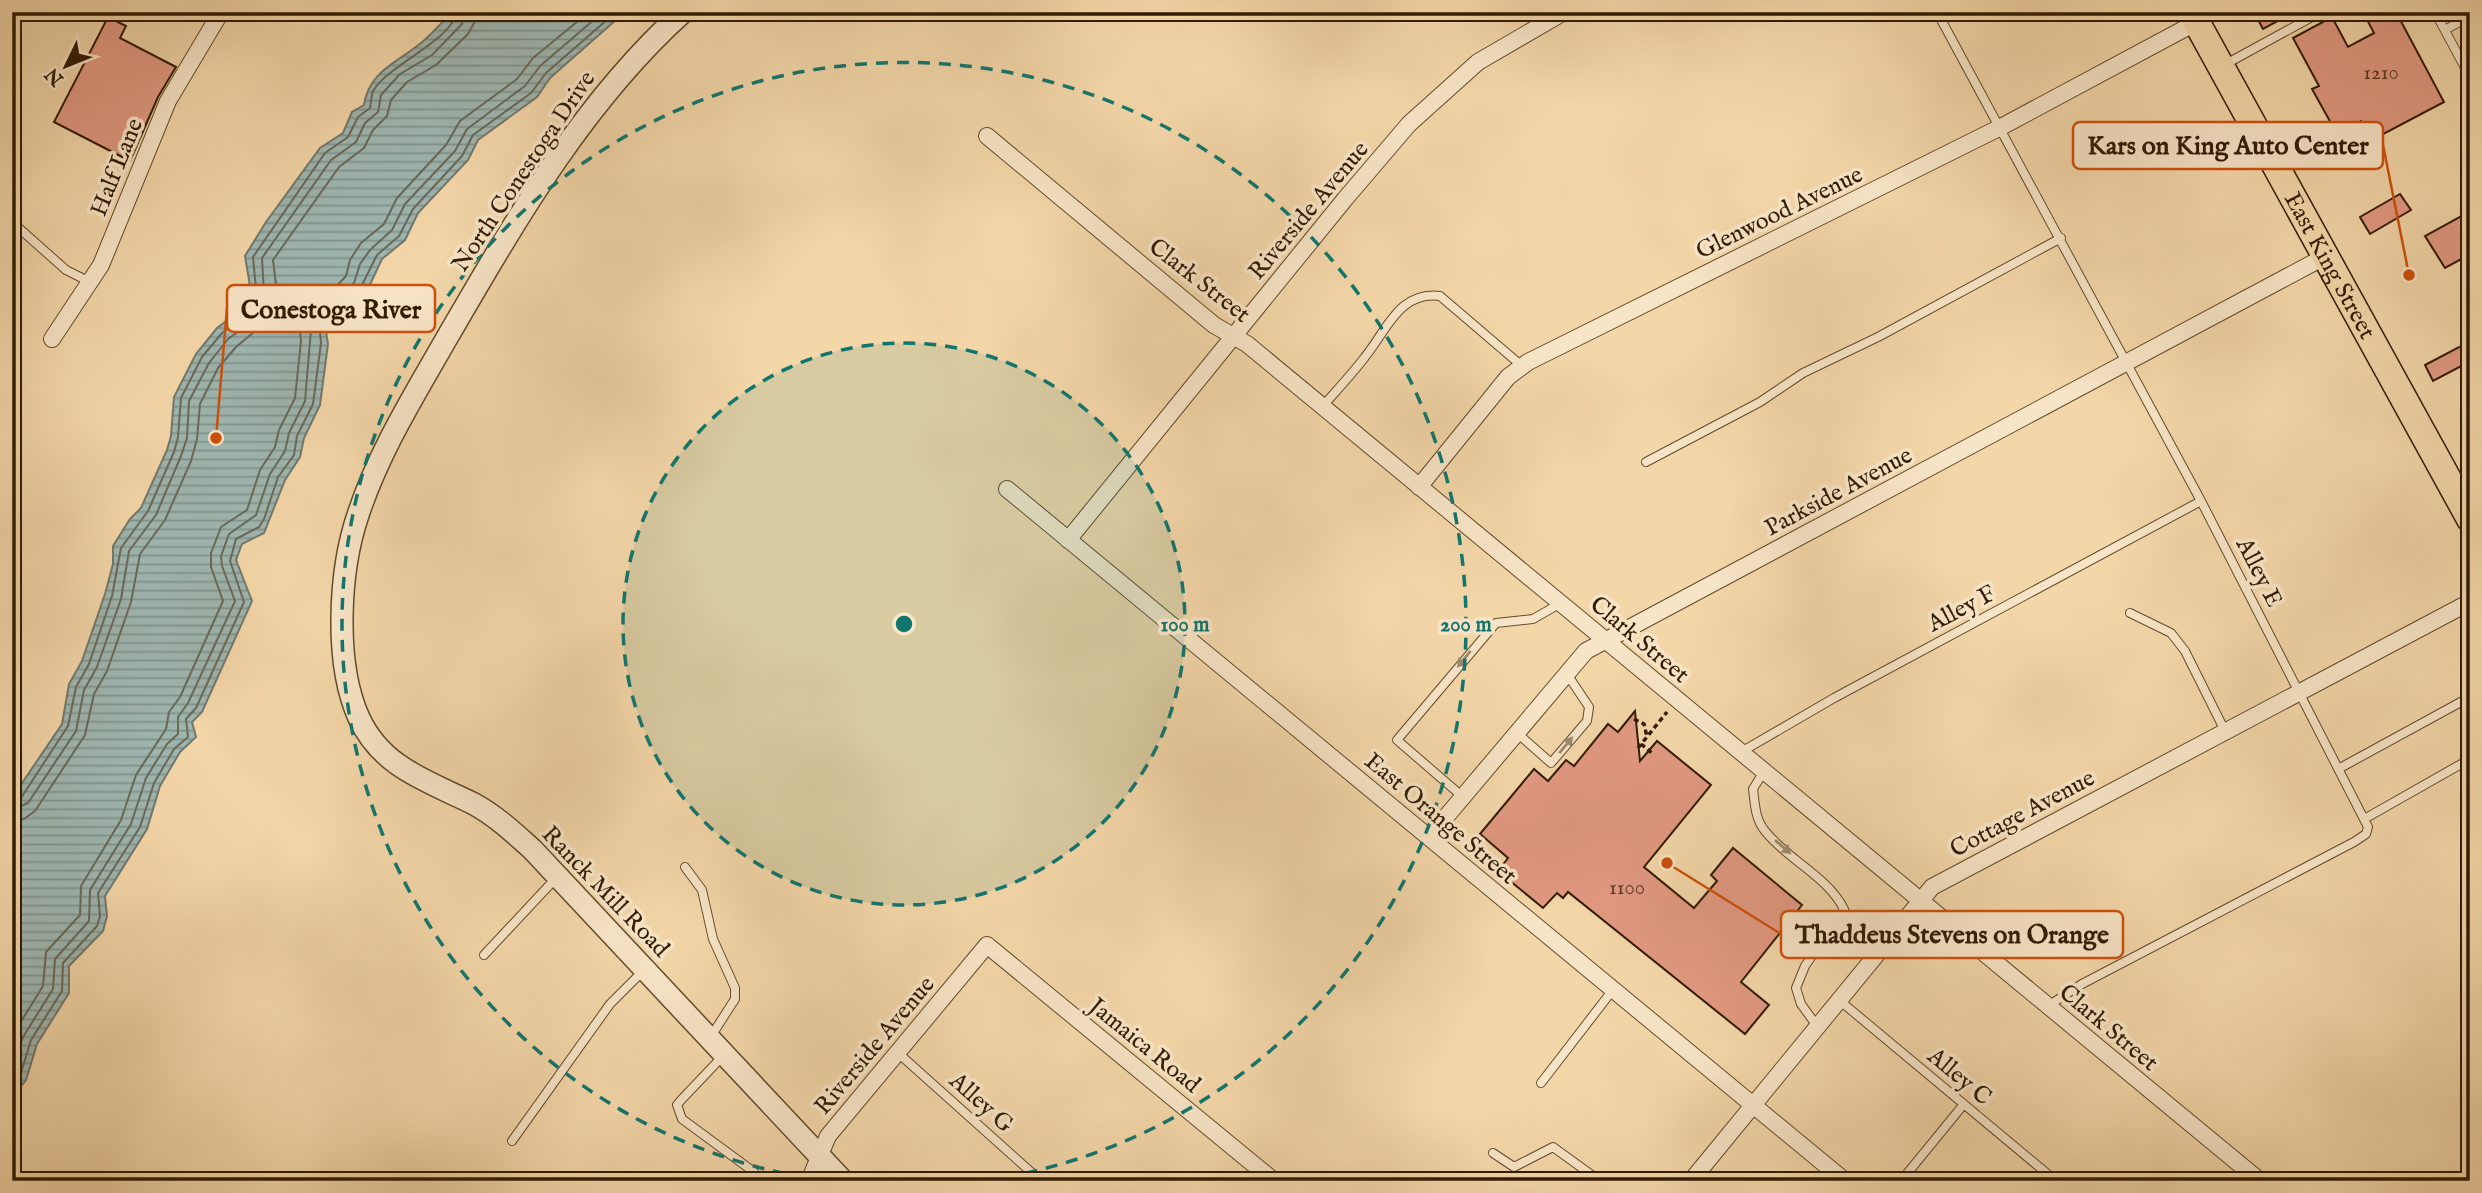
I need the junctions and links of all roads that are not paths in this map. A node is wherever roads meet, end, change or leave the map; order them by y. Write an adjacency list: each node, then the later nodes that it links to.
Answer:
1 (221, 12): 17 (street, Half Lane)
2 (683, 12): 33 (street, North Conestoga Drive)
3 (1564, 12): 18 (street, Riverside Avenue)
4 (1937, 12): 12 (lane, Alley E)
5 (2321, 12): 10 (lane)
6 (2435, 12): 9 (lane)
7 (2470, 16): 9 (lane)
8 (2194, 17): 10 (main road, East King Street); 12 (street, Glenwood Avenue)
9 (2445, 30): 11 (lane)
10 (2222, 67): 16 (main road, East King Street)
11 (2470, 77)
12 (2001, 127): 15 (lane, Alley E); 21 (street, Glenwood Avenue)
13 (987, 136): 18 (street, Clark Street)
14 (12, 222): 17 (lane)
15 (2061, 238): 20 (lane, Alley E); 23 (lane)
16 (2326, 256): 20 (street, Parkside Avenue); 27 (main road, East King Street)
17 (90, 282): 19 (street, Half Lane)
18 (1233, 336): 22 (street, Clark Street); 28 (street, Riverside Avenue)
19 (52, 339)
20 (2127, 362): 26 (lane, Alley E); 32 (street, Parkside Avenue)
21 (1522, 366): 22 (lane); 24 (street, Glenwood Avenue)
22 (1322, 407): 24 (street, Clark Street)
23 (1646, 462)
24 (1419, 487): 30 (street, Clark Street)
25 (1007, 489): 28 (street, East Orange Street)
26 (2202, 501): 35 (lane, Alley E); 39 (lane, Alley F)
27 (2470, 519)
28 (1068, 540): 45 (street, East Orange Street)
29 (2470, 601): 35 (street, Cottage Avenue)
30 (1561, 603): 32 (street, Clark Street); 43 (lane, one-way to 43)
31 (2130, 613): 37 (lane)
32 (1605, 640): 34 (street, Parkside Avenue); 39 (street, Clark Street)
33 (343, 649): 47 (street, Ranck Mill Road)
34 (1567, 674): 38 (street, Parkside Avenue); 38 (lane, one-way to 34)
35 (2300, 691): 37 (street, Cottage Avenue); 41 (lane, Alley E)
36 (2470, 696): 41 (lane)
37 (2225, 731): 48 (street, Cottage Avenue)
38 (1517, 733): 43 (street, Parkside Avenue)
39 (1741, 752): 42 (street, Clark Street)
40 (2470, 759): 44 (lane)
41 (2340, 768): 44 (lane, Alley E)
42 (1764, 771): 48 (street, Clark Street); 55 (lane, one-way to 55)
43 (1463, 797): 45 (street, Parkside Avenue)
44 (2366, 818): 54 (lane)
45 (1429, 837): 52 (street, East Orange Street)
46 (685, 867): 56 (lane)
47 (558, 876): 50 (lane); 51 (street, Ranck Mill Road)
48 (1921, 901): 53 (street, Cottage Avenue); 54 (street, Clark Street)
49 (987, 945): 57 (street, Riverside Avenue); 68 (street, Jamaica Road)
50 (484, 955)
51 (645, 969): 56 (street, Ranck Mill Road); 61 (lane)
52 (1612, 991): 58 (lane); 60 (street, East Orange Street)
53 (1839, 1000): 55 (street, Cottage Avenue); 59 (lane, Alley C)
54 (2048, 1006): 74 (street, Clark Street)
55 (1818, 1027): 60 (street, Cottage Avenue)
56 (718, 1046): 63 (street, Ranck Mill Road); 64 (lane)
57 (897, 1052): 63 (street, Riverside Avenue); 67 (lane, Alley G)
58 (1541, 1083)
59 (1964, 1104): 72 (lane); 73 (lane, Alley C)
60 (1754, 1105): 70 (street, Cottage Avenue); 71 (street, East Orange Street)
61 (512, 1141)
62 (1493, 1153): 69 (lane)
63 (819, 1155): 65 (street, Riverside Avenue); 66 (street, Ranck Mill Road)
64 (754, 1172)
65 (809, 1181)
66 (843, 1181)
67 (1041, 1181)
68 (1274, 1181)
69 (1600, 1181)
70 (1691, 1181)
71 (1845, 1181)
72 (1901, 1181)
73 (2056, 1181)
74 (2260, 1181)

